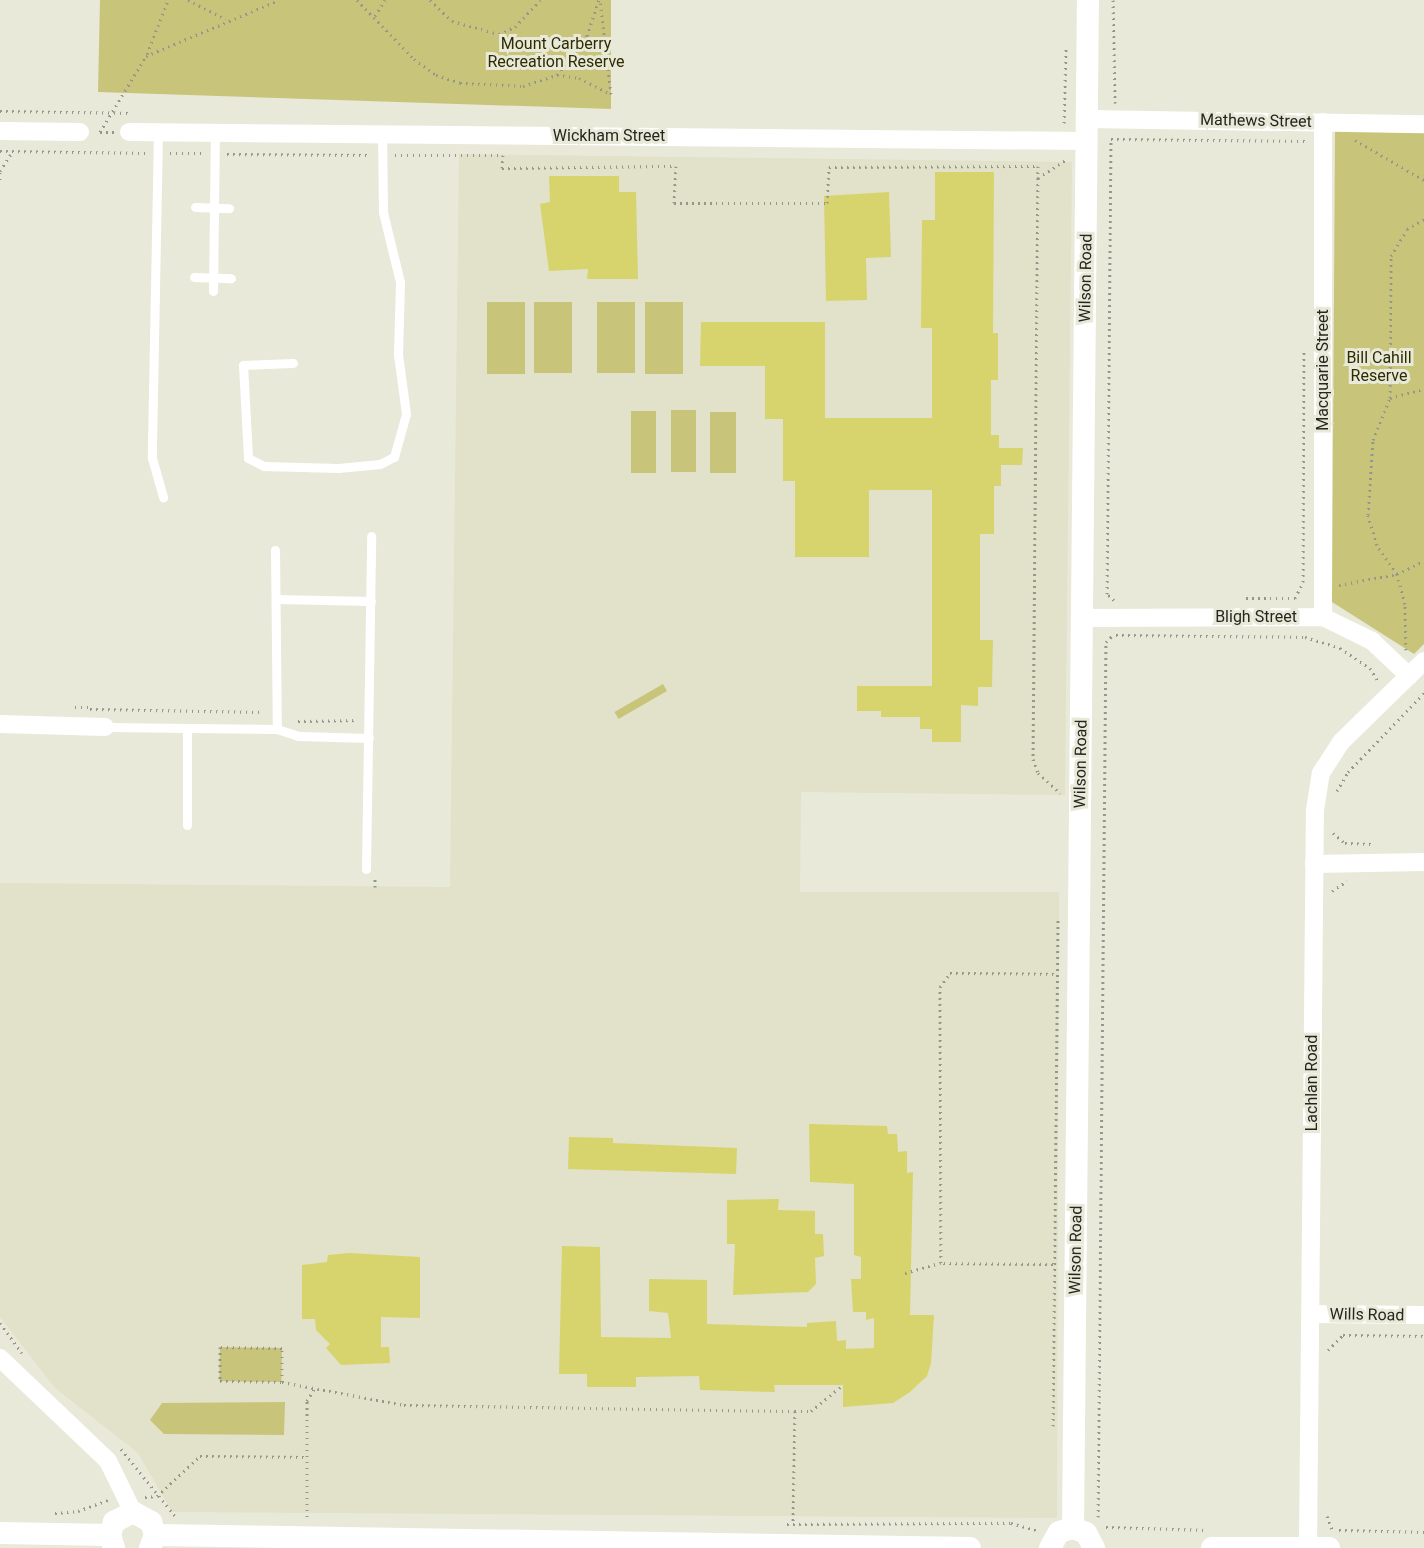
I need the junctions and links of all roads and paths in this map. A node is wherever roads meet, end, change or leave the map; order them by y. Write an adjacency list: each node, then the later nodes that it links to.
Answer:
1 (168, 0): 14 (path)
2 (188, 0): 12 (path)
3 (279, 0): 12 (path)
4 (357, 0): 11 (path)
5 (385, 0): 11 (path)
6 (430, 0): 7 (path)
7 (540, 0)
8 (600, 0): 15 (path); 15 (path)
9 (1088, 0): 20 (street, Wilson Road)
10 (1113, 0): 16 (path)
11 (375, 16): 15 (path)
12 (228, 19): 14 (path)
13 (1066, 45): 18 (path)
14 (146, 56): 23 (path)
15 (557, 75)
16 (1114, 103)
17 (1323, 122): 19 (street, Mathews Street); 20 (street, Mathews Street); 28 (path); 36 (path); 54 (street, Macquarie Street)
18 (1064, 123)
19 (1424, 124)
20 (1088, 130): 27 (street, Wickham Street); 62 (street, Wilson Road)
21 (0, 131): 22 (street)
22 (80, 132): 23 (path)
23 (100, 132): 24 (path)
24 (129, 132): 25 (street, Wickham Street)
25 (158, 133): 26 (street, Wickham Street); 32 (lane)
26 (215, 133): 27 (street, Wickham Street); 33 (lane)
27 (382, 134): 34 (lane)
28 (1307, 142): 29 (path); 60 (path)
29 (1306, 149)
30 (0, 151): 31 (path)
31 (13, 151): 32 (path); 35 (path)
32 (158, 153): 33 (path); 49 (lane)
33 (215, 153): 34 (path); 38 (lane)
34 (382, 155): 46 (lane); 73 (path)
35 (0, 180)
36 (1424, 180)
37 (195, 207): 38 (lane)
38 (214, 207): 39 (lane); 42 (lane)
39 (228, 208)
40 (1424, 219): 48 (path)
41 (194, 277): 42 (lane)
42 (213, 278): 43 (lane); 44 (lane)
43 (231, 278)
44 (213, 291)
45 (1304, 346): 55 (path)
46 (293, 363)
47 (1424, 388): 48 (path)
48 (1390, 398): 53 (path)
49 (163, 497)
50 (371, 536): 59 (lane)
51 (275, 550): 57 (lane)
52 (1424, 561): 53 (path)
53 (1397, 574): 54 (path); 64 (path)
54 (1323, 588): 55 (path); 61 (street, Macquarie Street)
55 (1299, 592): 56 (path)
56 (1239, 598)
57 (276, 599): 59 (lane); 70 (lane)
58 (1126, 600): 60 (path)
59 (370, 601): 71 (lane)
60 (1114, 617): 61 (street, Bligh Street); 62 (street, Bligh Street); 65 (path); 108 (path)
61 (1323, 617): 64 (street, Bligh Street)
62 (1083, 618): 105 (street, Wilson Road)
63 (1424, 661): 64 (street, Lachlan Road)
64 (1409, 676): 80 (street, Lachlan Road)
65 (1378, 688)
66 (1424, 693): 72 (path)
67 (0, 724): 68 (street)
68 (105, 727): 69 (lane)
69 (188, 728): 70 (lane); 75 (lane)
70 (278, 729): 71 (lane)
71 (369, 738): 81 (lane)
72 (1335, 800)
73 (1060, 803)
74 (1333, 822): 76 (path)
75 (187, 825)
76 (1333, 833): 77 (path); 78 (path)
77 (1379, 844)
78 (1333, 862): 79 (street); 80 (street); 82 (path)
79 (1424, 862)
80 (1314, 864): 88 (street, Lachlan Road)
81 (366, 869)
82 (1332, 902)
83 (1058, 918): 84 (path)
84 (1057, 974): 85 (path); 86 (path)
85 (941, 1263): 86 (path); 87 (path)
86 (1053, 1264): 98 (path)
87 (905, 1273)
88 (1320, 1314): 89 (street, Wills Road); 91 (path); 109 (street, Lachlan Road)
89 (1424, 1315)
90 (1424, 1336): 91 (path)
91 (1328, 1347): 93 (path)
92 (0, 1358): 100 (street)
93 (1328, 1358)
94 (282, 1382): 94 (path); 96 (path)
95 (843, 1385): 97 (path)
96 (314, 1389): 97 (path); 99 (path)
97 (795, 1411): 104 (path)
98 (1053, 1437)
99 (305, 1457): 100 (path); 103 (path)
100 (131, 1505): 102 (path); 110 (street); 111 (street)
101 (1327, 1507): 109 (path)
102 (46, 1514)
103 (307, 1517)
104 (793, 1524)
105 (1073, 1528): 113 (street); 114 (street)
106 (1424, 1532): 109 (path)
107 (0, 1533): 110 (street)
108 (1211, 1539): 109 (street)
109 (1319, 1539)
110 (112, 1542)
111 (153, 1542): 112 (street)
112 (970, 1548)
113 (1050, 1548)
114 (1095, 1548)

